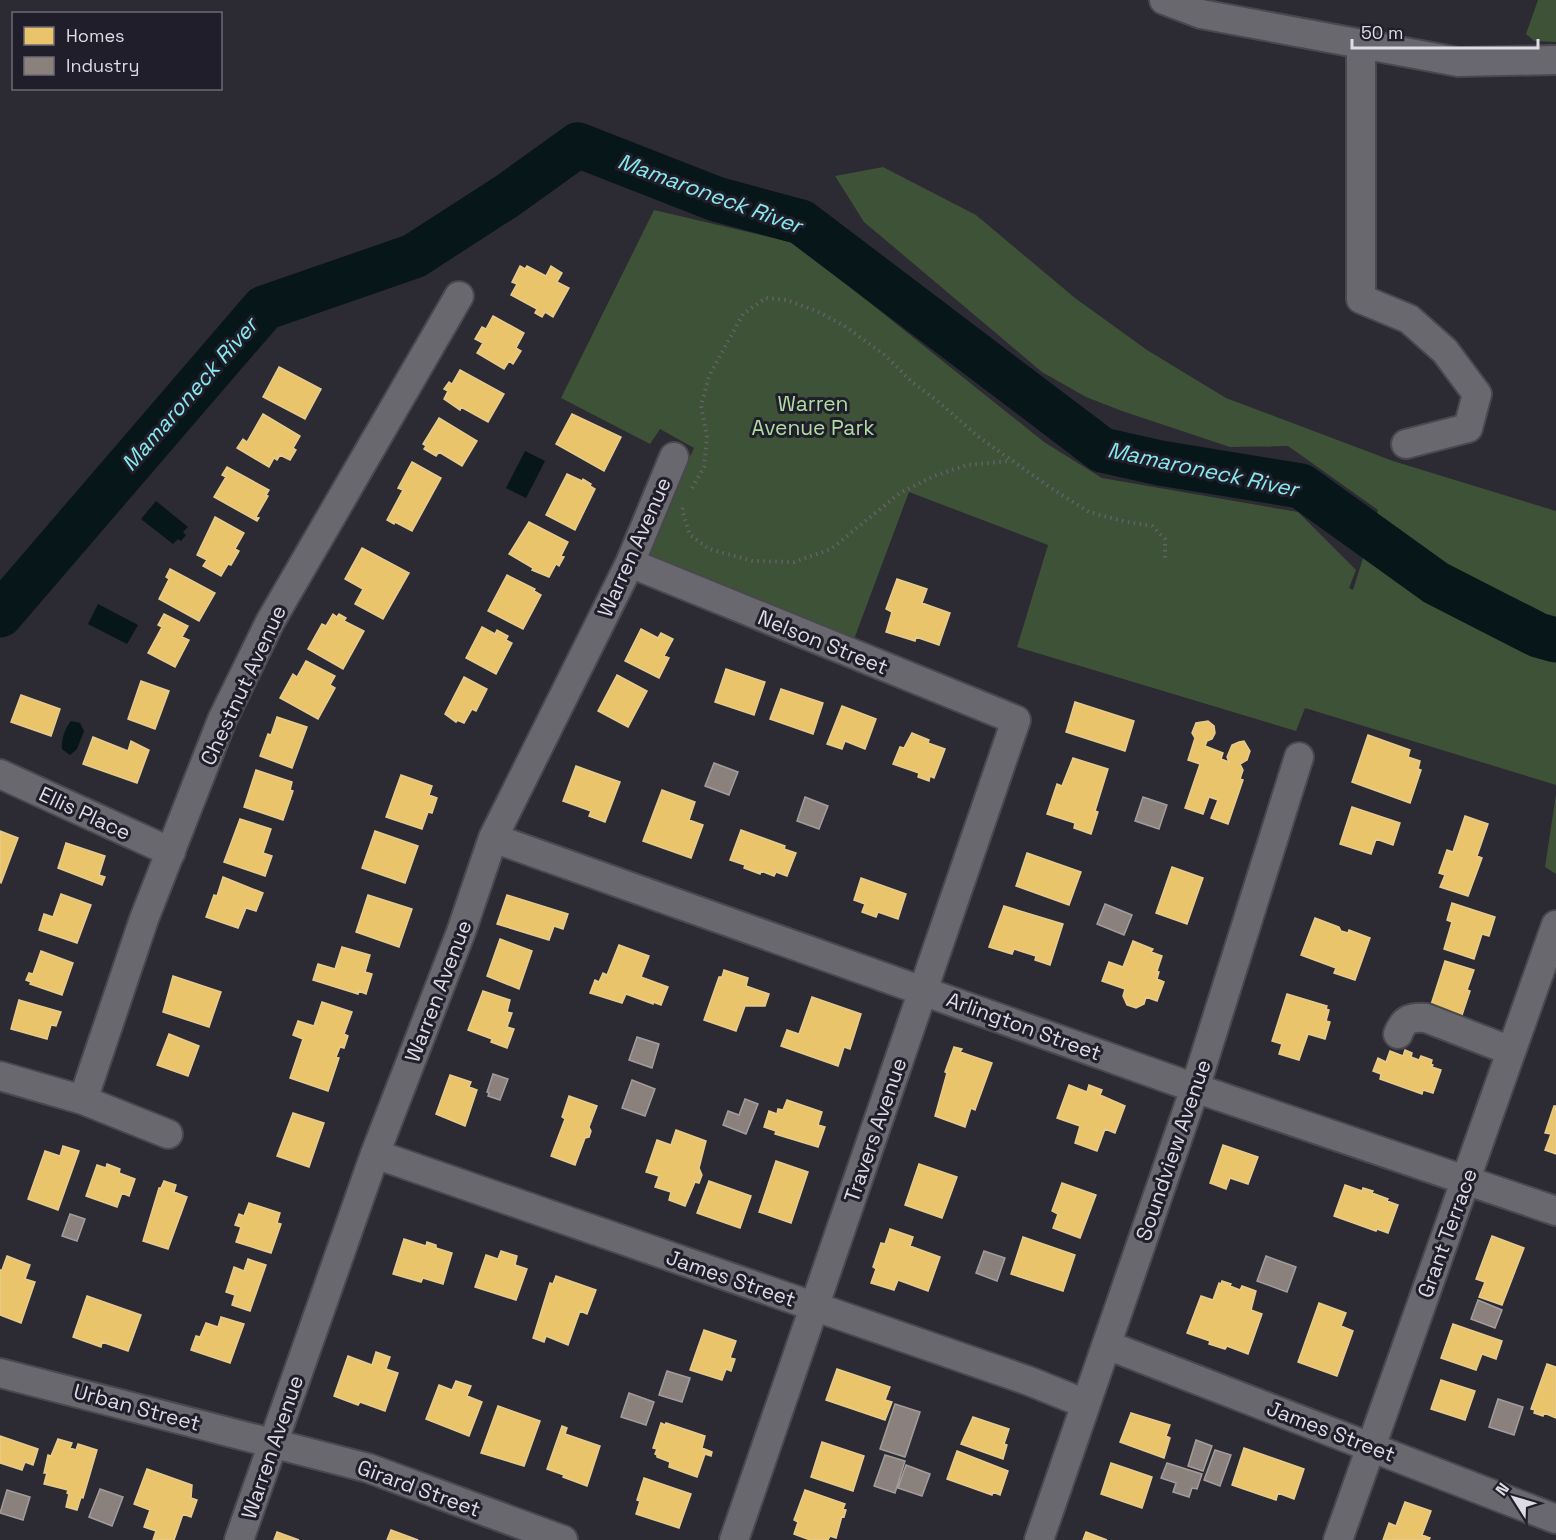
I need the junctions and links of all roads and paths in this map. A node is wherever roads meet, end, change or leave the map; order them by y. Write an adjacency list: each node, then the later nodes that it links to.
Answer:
1 (1164, 0): 2 (street)
2 (1361, 44): 3 (street); 5 (street)
3 (1556, 60)
4 (459, 296): 16 (street, Chestnut Avenue)
5 (1406, 444)
6 (674, 457): 11 (street, Warren Avenue)
7 (1011, 461): 8 (path); 9 (path); 10 (path)
8 (689, 495)
9 (685, 503)
10 (1165, 561)
11 (630, 563): 12 (street, Nelson Street); 15 (street, Warren Avenue)
12 (1016, 720): 18 (street, Travers Avenue)
13 (1299, 757): 22 (street, Soundview Avenue)
14 (0, 774): 16 (street, Ellis Place)
15 (493, 838): 18 (street, Arlington Street); 25 (street, Warren Avenue)
16 (171, 852): 23 (street, Chestnut Avenue)
17 (1556, 925): 20 (street, Grant Terrace)
18 (923, 990): 22 (street, Arlington Street); 28 (street, Travers Avenue)
19 (1398, 1034): 20 (street)
20 (1512, 1051): 26 (street, Grant Terrace)
21 (0, 1076): 23 (street)
22 (1195, 1088): 26 (street, Arlington Street); 29 (street, Soundview Avenue)
23 (83, 1100): 24 (street)
24 (168, 1134)
25 (375, 1154): 28 (street, James Street); 32 (street, Warren Avenue)
26 (1467, 1180): 27 (street, Arlington Street); 33 (street, Grant Terrace)
27 (1556, 1211)
28 (814, 1307): 31 (street, James Street); 37 (street, Travers Avenue)
29 (1107, 1345): 31 (street, Soundview Avenue); 33 (street, James Street)
30 (0, 1373): 32 (street, Urban Street)
31 (1086, 1404): 38 (street, Soundview Avenue)
32 (273, 1443): 35 (street, Warren Avenue); 36 (street, Girard Street)
33 (1371, 1446): 34 (street, James Street); 39 (street, Grant Terrace)
34 (1556, 1519)
35 (239, 1540)
36 (562, 1540)
37 (734, 1540)
38 (1039, 1540)
39 (1338, 1540)

